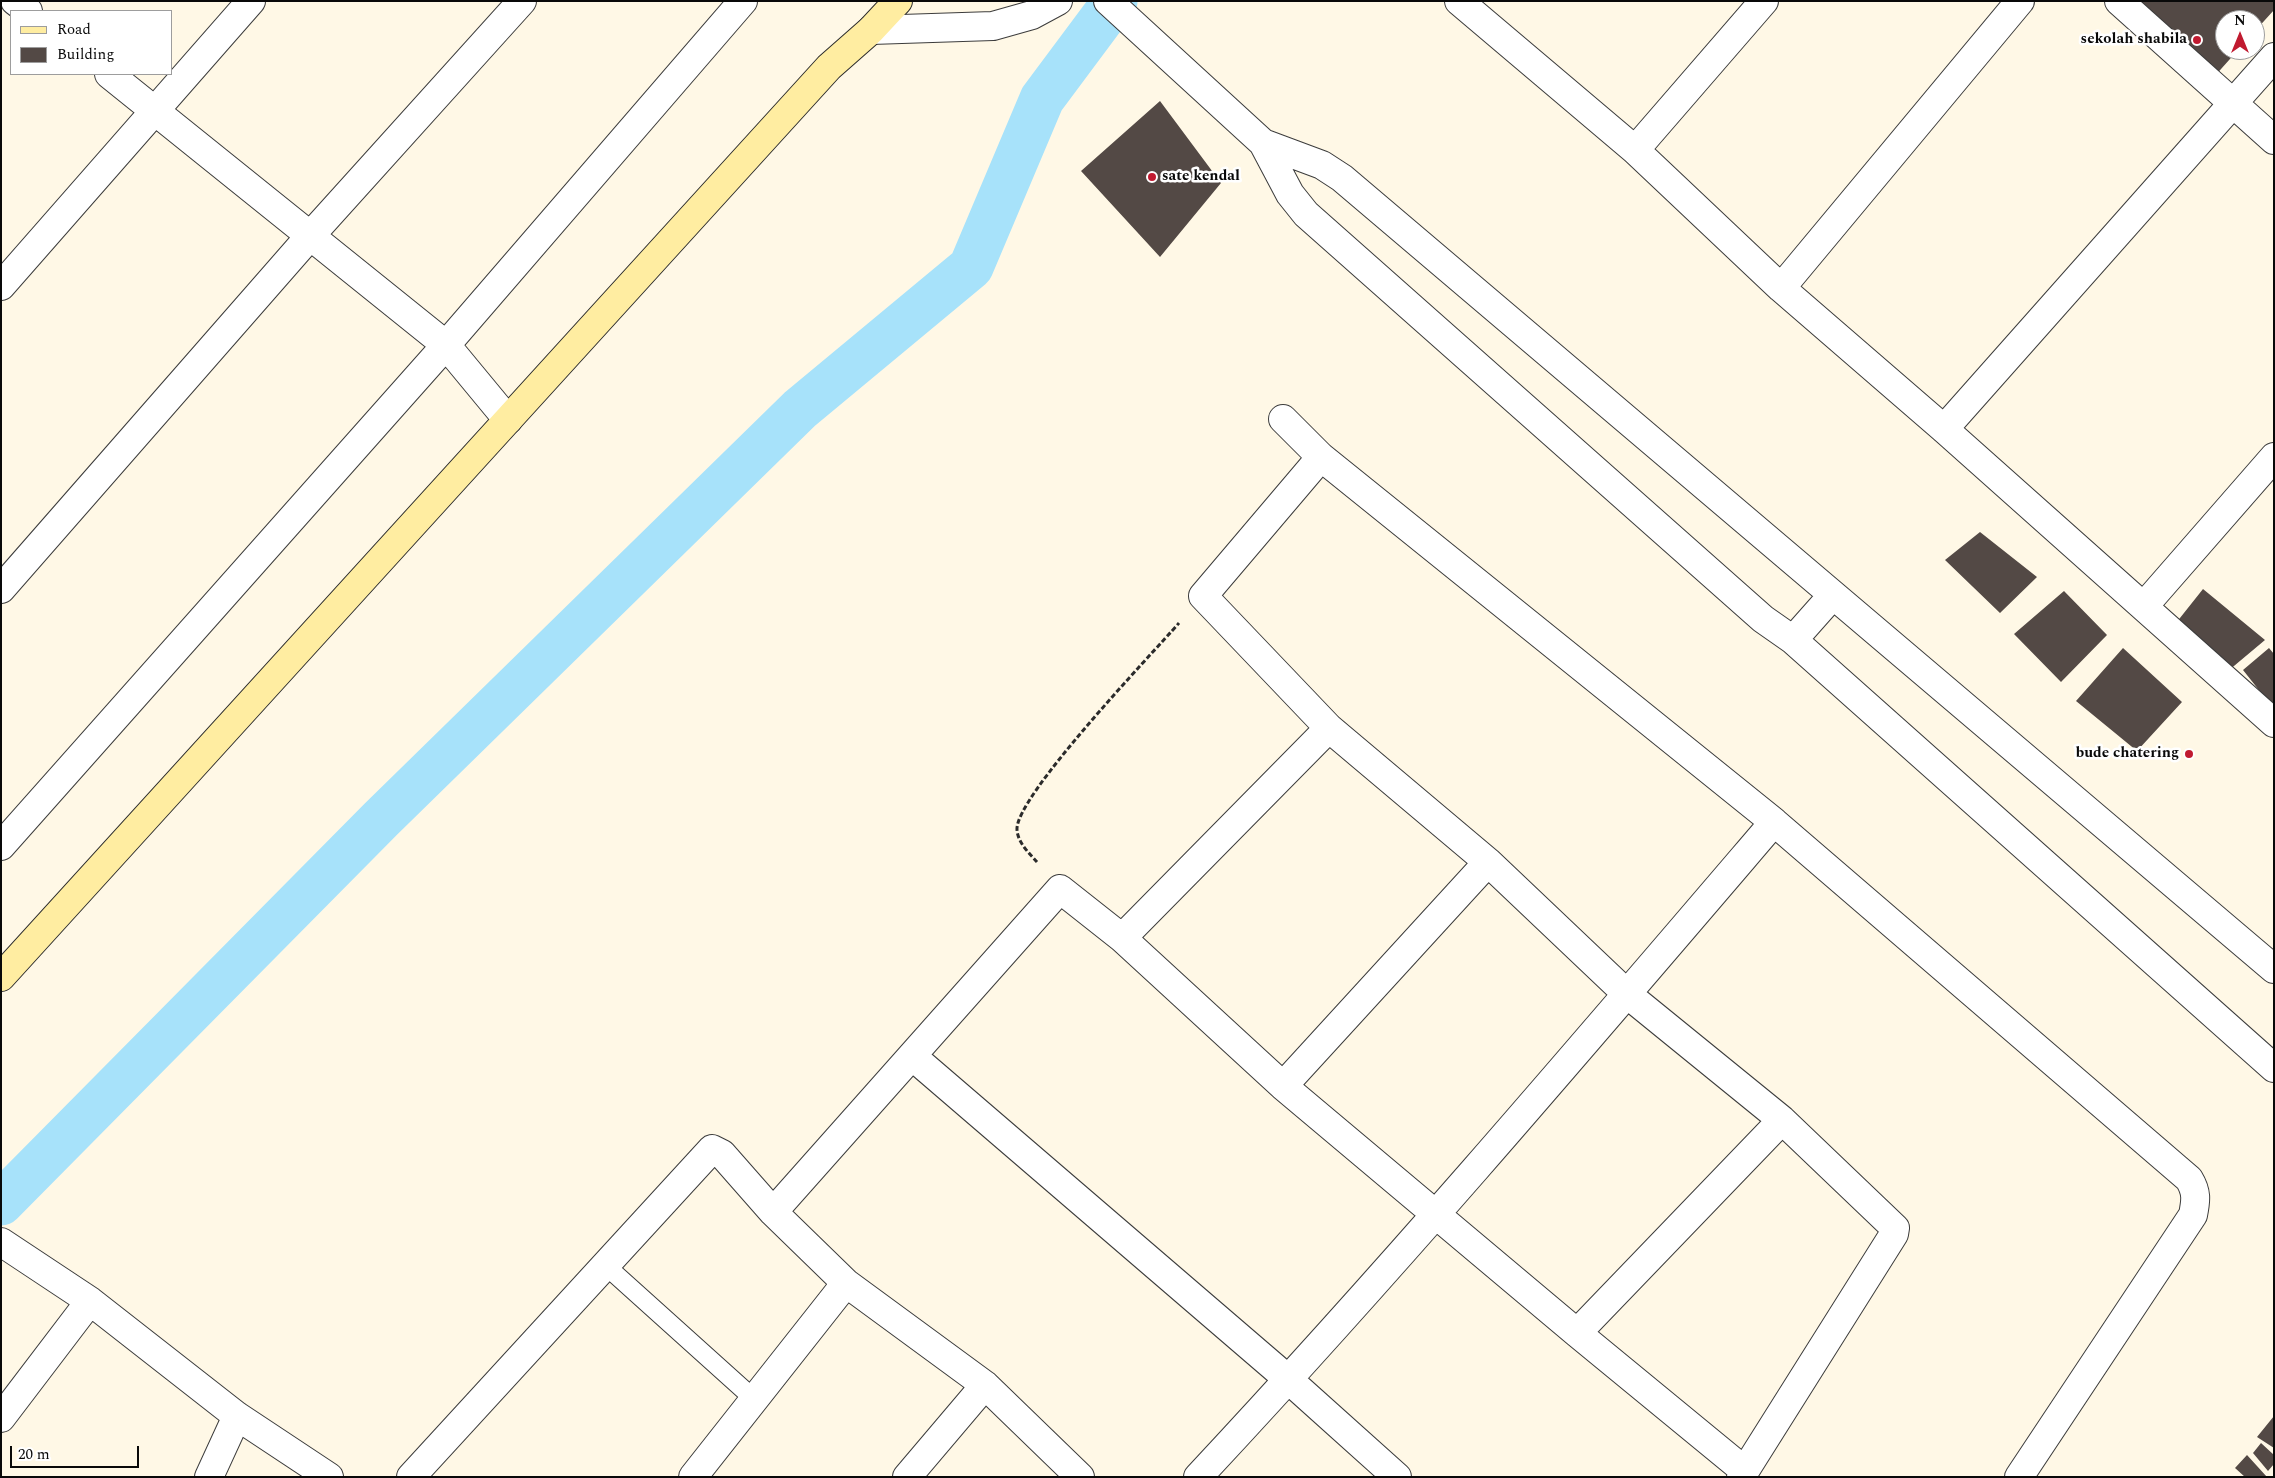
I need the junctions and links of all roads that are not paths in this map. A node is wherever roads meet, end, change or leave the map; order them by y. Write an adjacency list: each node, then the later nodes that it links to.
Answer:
1 (15, 1): 12 (street)
2 (250, 1): 17 (street)
3 (522, 1): 21 (street)
4 (742, 1): 24 (street)
5 (898, 1): 13 (street)
6 (1058, 1): 13 (street)
7 (1764, 1): 20 (street)
8 (2020, 1): 23 (street)
9 (2119, 1): 16 (street)
10 (1477, 6): 20 (street)
11 (1117, 9): 19 (street)
12 (27, 10)
13 (871, 30): 26 (street)
14 (2274, 57): 16 (street)
15 (110, 75): 17 (street)
16 (2233, 102): 18 (street); 27 (street)
17 (156, 110): 21 (street); 22 (street)
18 (2274, 140)
19 (1263, 143): 31 (street); 33 (street)
20 (1635, 150): 23 (street)
21 (310, 236): 24 (street); 30 (street)
22 (1, 286)
23 (1781, 288): 27 (street)
24 (446, 345): 26 (street); 37 (street)
25 (1283, 419): 28 (street)
26 (508, 420): 41 (street)
27 (1944, 429): 32 (street)
28 (1322, 457): 35 (street); 36 (street)
29 (2274, 457): 32 (street)
30 (1, 588)
31 (1832, 596): 33 (street); 40 (street)
32 (2144, 606): 34 (street)
33 (1793, 640): 44 (street)
34 (2274, 723)
35 (1329, 728): 38 (street); 39 (street)
36 (1774, 822): 42 (street); 68 (street)
37 (1, 846)
38 (1488, 862): 42 (street); 45 (street)
39 (1122, 938): 43 (street); 45 (street)
40 (2274, 969)
41 (1, 977)
42 (1627, 994): 46 (street); 48 (street)
43 (912, 1056): 47 (street); 54 (street)
44 (2274, 1068)
45 (1283, 1086): 48 (street)
46 (1782, 1120): 53 (street); 59 (street)
47 (773, 1212): 50 (street); 51 (street)
48 (1436, 1213): 53 (street); 54 (street)
49 (1, 1242): 52 (street)
50 (604, 1264): 56 (lane); 62 (street)
51 (846, 1283): 55 (street); 56 (street)
52 (90, 1301): 57 (street); 58 (street)
53 (1577, 1333): 59 (street)
54 (1289, 1380): 66 (street); 67 (street)
55 (985, 1385): 64 (street); 65 (street)
56 (754, 1399): 63 (street)
57 (238, 1416): 60 (street); 61 (street)
58 (1, 1418)
59 (1743, 1474)
60 (210, 1477)
61 (329, 1477)
62 (411, 1477)
63 (693, 1477)
64 (907, 1477)
65 (1080, 1477)
66 (1198, 1477)
67 (1397, 1477)
68 (2019, 1477)

